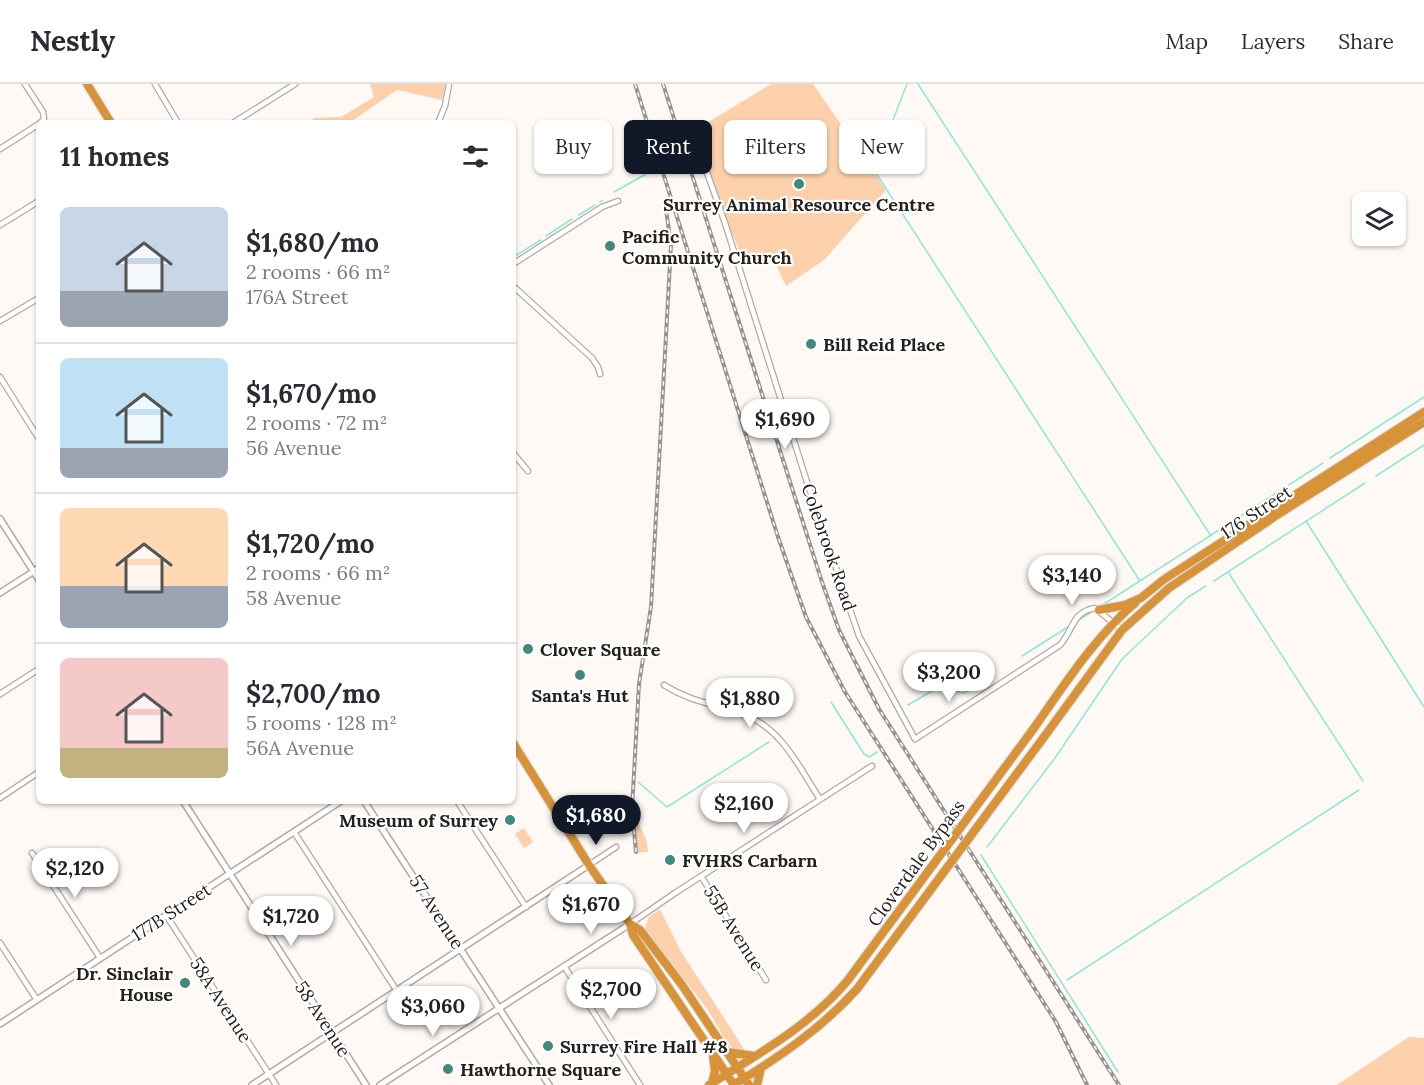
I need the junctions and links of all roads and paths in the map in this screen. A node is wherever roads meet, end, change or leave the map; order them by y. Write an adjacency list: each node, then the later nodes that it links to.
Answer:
1 (25, 84): 6 (street)
2 (87, 84): 7 (highway)
3 (155, 84): 8 (street)
4 (295, 84): 9 (street)
5 (449, 84): 10 (street)
6 (41, 120)
7 (109, 120)
8 (176, 120)
9 (238, 120)
10 (439, 120)
11 (36, 125): 12 (street)
12 (0, 149)
13 (707, 174): 32 (street, Colebrook Road)
14 (618, 201): 17 (street)
15 (36, 203): 16 (street)
16 (0, 225)
17 (516, 262)
18 (516, 289): 21 (street)
19 (36, 300): 20 (street)
20 (0, 321)
21 (600, 374)
22 (0, 377): 25 (street)
23 (1424, 412): 31 (highway)
24 (1424, 422): 34 (highway, 176 Street)
25 (36, 434)
26 (516, 457): 27 (street)
27 (528, 471)
28 (0, 519): 29 (street)
29 (36, 570): 30 (street)
30 (0, 593)
31 (1141, 598): 32 (highway); 33 (highway)
32 (1099, 610): 33 (street)
33 (1113, 622): 34 (street); 68 (highway, Cloverdale Bypass, bridge)
34 (1122, 630): 70 (highway, Cloverdale Bypass, bridge)
35 (36, 671): 37 (street)
36 (664, 685): 42 (street)
37 (0, 694)
38 (516, 748): 50 (highway)
39 (872, 766): 42 (street)
40 (36, 774): 41 (street)
41 (0, 798)
42 (820, 799): 52 (street)
43 (185, 804): 51 (street, 58 Avenue)
44 (336, 804): 47 (street, 177B Street)
45 (366, 804): 57 (street, 57 Avenue)
46 (459, 804): 53 (street)
47 (294, 832): 51 (street, 177B Street); 61 (street)
48 (616, 847): 50 (street)
49 (32, 853): 58 (street)
50 (589, 865): 53 (street); 55 (highway)
51 (230, 874): 54 (street, 177B Street); 65 (street, 58 Avenue)
52 (701, 876): 55 (street); 60 (street, 55B Avenue)
53 (526, 906): 57 (street)
54 (166, 915): 58 (street, 177B Street); 71 (street, 58A Avenue)
55 (630, 924): 59 (street); 66 (highway); 67 (highway)
56 (0, 943): 62 (street)
57 (461, 949): 61 (street); 63 (street, 57 Avenue)
58 (100, 958): 62 (street, 177B Street)
59 (564, 966): 63 (street); 80 (street)
60 (766, 980)
61 (397, 991): 65 (street)
62 (37, 1000): 64 (street, 177B Street)
63 (499, 1008): 78 (street); 79 (street, 57 Avenue)
64 (0, 1023)
65 (333, 1033): 71 (street); 77 (street, 58 Avenue)
66 (712, 1051): 72 (highway); 74 (highway)
67 (727, 1052): 68 (highway); 69 (highway)
68 (754, 1056): 69 (highway, Cloverdale Bypass)
69 (737, 1067): 72 (highway, Cloverdale Bypass); 73 (highway)
70 (760, 1068): 73 (highway, Cloverdale Bypass); 82 (highway)
71 (269, 1074): 75 (street); 76 (street, 58A Avenue)
72 (727, 1074): 74 (highway, Cloverdale Bypass); 81 (highway)
73 (746, 1082): 81 (highway, Cloverdale Bypass)
74 (711, 1084)
75 (252, 1085)
76 (276, 1085)
77 (366, 1085)
78 (380, 1085)
79 (549, 1085)
80 (640, 1085)
81 (734, 1085)
82 (757, 1085)

